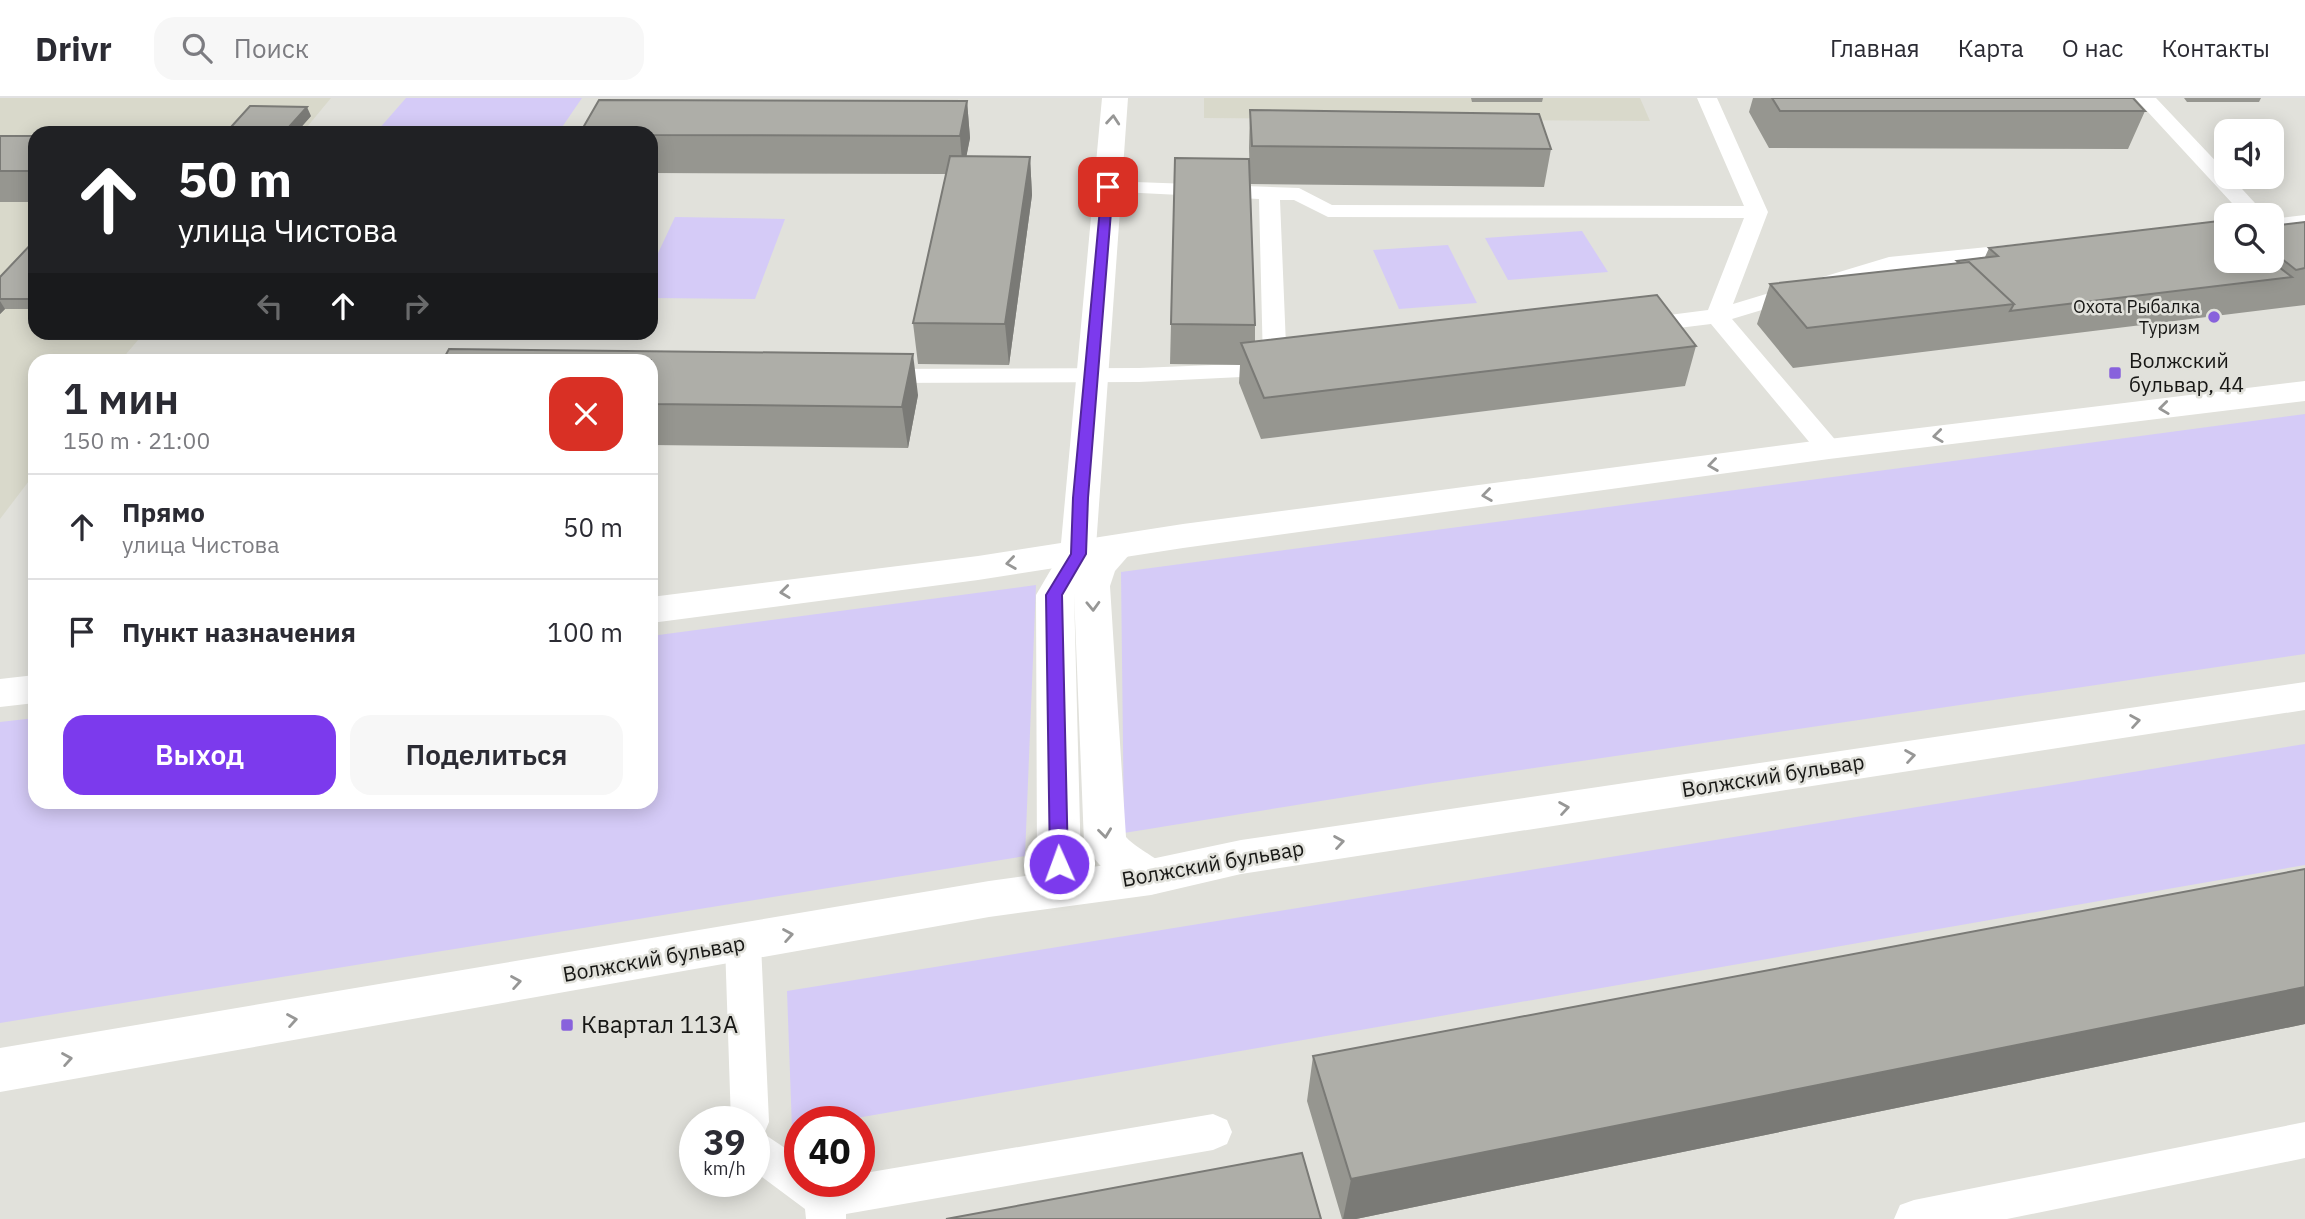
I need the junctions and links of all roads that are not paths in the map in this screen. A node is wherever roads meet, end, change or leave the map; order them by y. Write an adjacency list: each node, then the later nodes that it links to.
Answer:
1 (1115, 98): 4 (main road, one-way to 1)
2 (1707, 98): 7 (lane)
3 (2145, 98): 6 (lane)
4 (1108, 187): 5 (lane); 16 (main road)
5 (1269, 192): 7 (lane); 14 (lane)
6 (2244, 203)
7 (1757, 212): 11 (lane)
8 (2305, 221): 9 (lane)
9 (2284, 224)
10 (2051, 247): 11 (lane)
11 (1717, 316): 12 (lane); 18 (lane)
12 (1620, 328)
13 (1302, 367): 14 (lane)
14 (1275, 370): 16 (lane)
15 (858, 376): 16 (lane)
16 (1093, 376): 20 (main road)
17 (2305, 391): 18 (main road, one-way to 18)
18 (1829, 449): 19 (main road, one-way to 19)
19 (1118, 547): 20 (main road); 25 (main road, one-way to 25)
20 (1078, 554): 21 (main road, one-way to 21); 26 (main road)
21 (658, 609)
22 (28, 690): 23 (main road)
23 (0, 693)
24 (2305, 696): 25 (main road, Волжский бульвар, one-way to 24)
25 (1152, 877): 26 (main road, Волжский бульвар)
26 (1046, 890): 27 (main road, Волжский бульвар, one-way to 26)
27 (743, 943): 28 (main road, Волжский бульвар, one-way to 27); 29 (lane)
28 (0, 1070)
29 (749, 1106)
30 (1213, 1132): 33 (lane)
31 (2305, 1140): 34 (lane)
32 (770, 1162): 33 (lane)
33 (825, 1209)
34 (1914, 1219)

